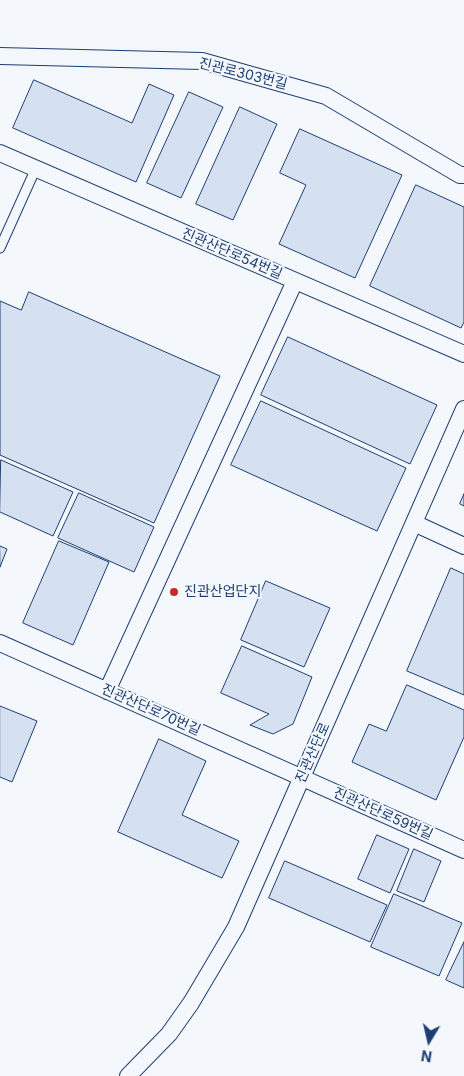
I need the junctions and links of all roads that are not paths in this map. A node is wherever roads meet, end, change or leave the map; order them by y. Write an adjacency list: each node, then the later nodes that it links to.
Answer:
1 (0, 56): 4 (street, 진관로303번길)
2 (0, 153): 3 (street, 진관산단로54번길)
3 (36, 168): 5 (lane); 6 (street, 진관산단로54번길)
4 (464, 176)
5 (0, 248)
6 (295, 281): 7 (street, 진관산단로54번길); 12 (street)
7 (464, 354)
8 (464, 408): 9 (street, 진관산단로)
9 (414, 523): 10 (street); 13 (street, 진관산단로)
10 (464, 546)
11 (0, 643): 12 (street, 진관산단로70번길)
12 (107, 691): 13 (street, 진관산단로70번길)
13 (302, 778): 14 (street, 진관산단로59번길); 15 (street, 진관산단로)
14 (464, 850)
15 (128, 1076)

